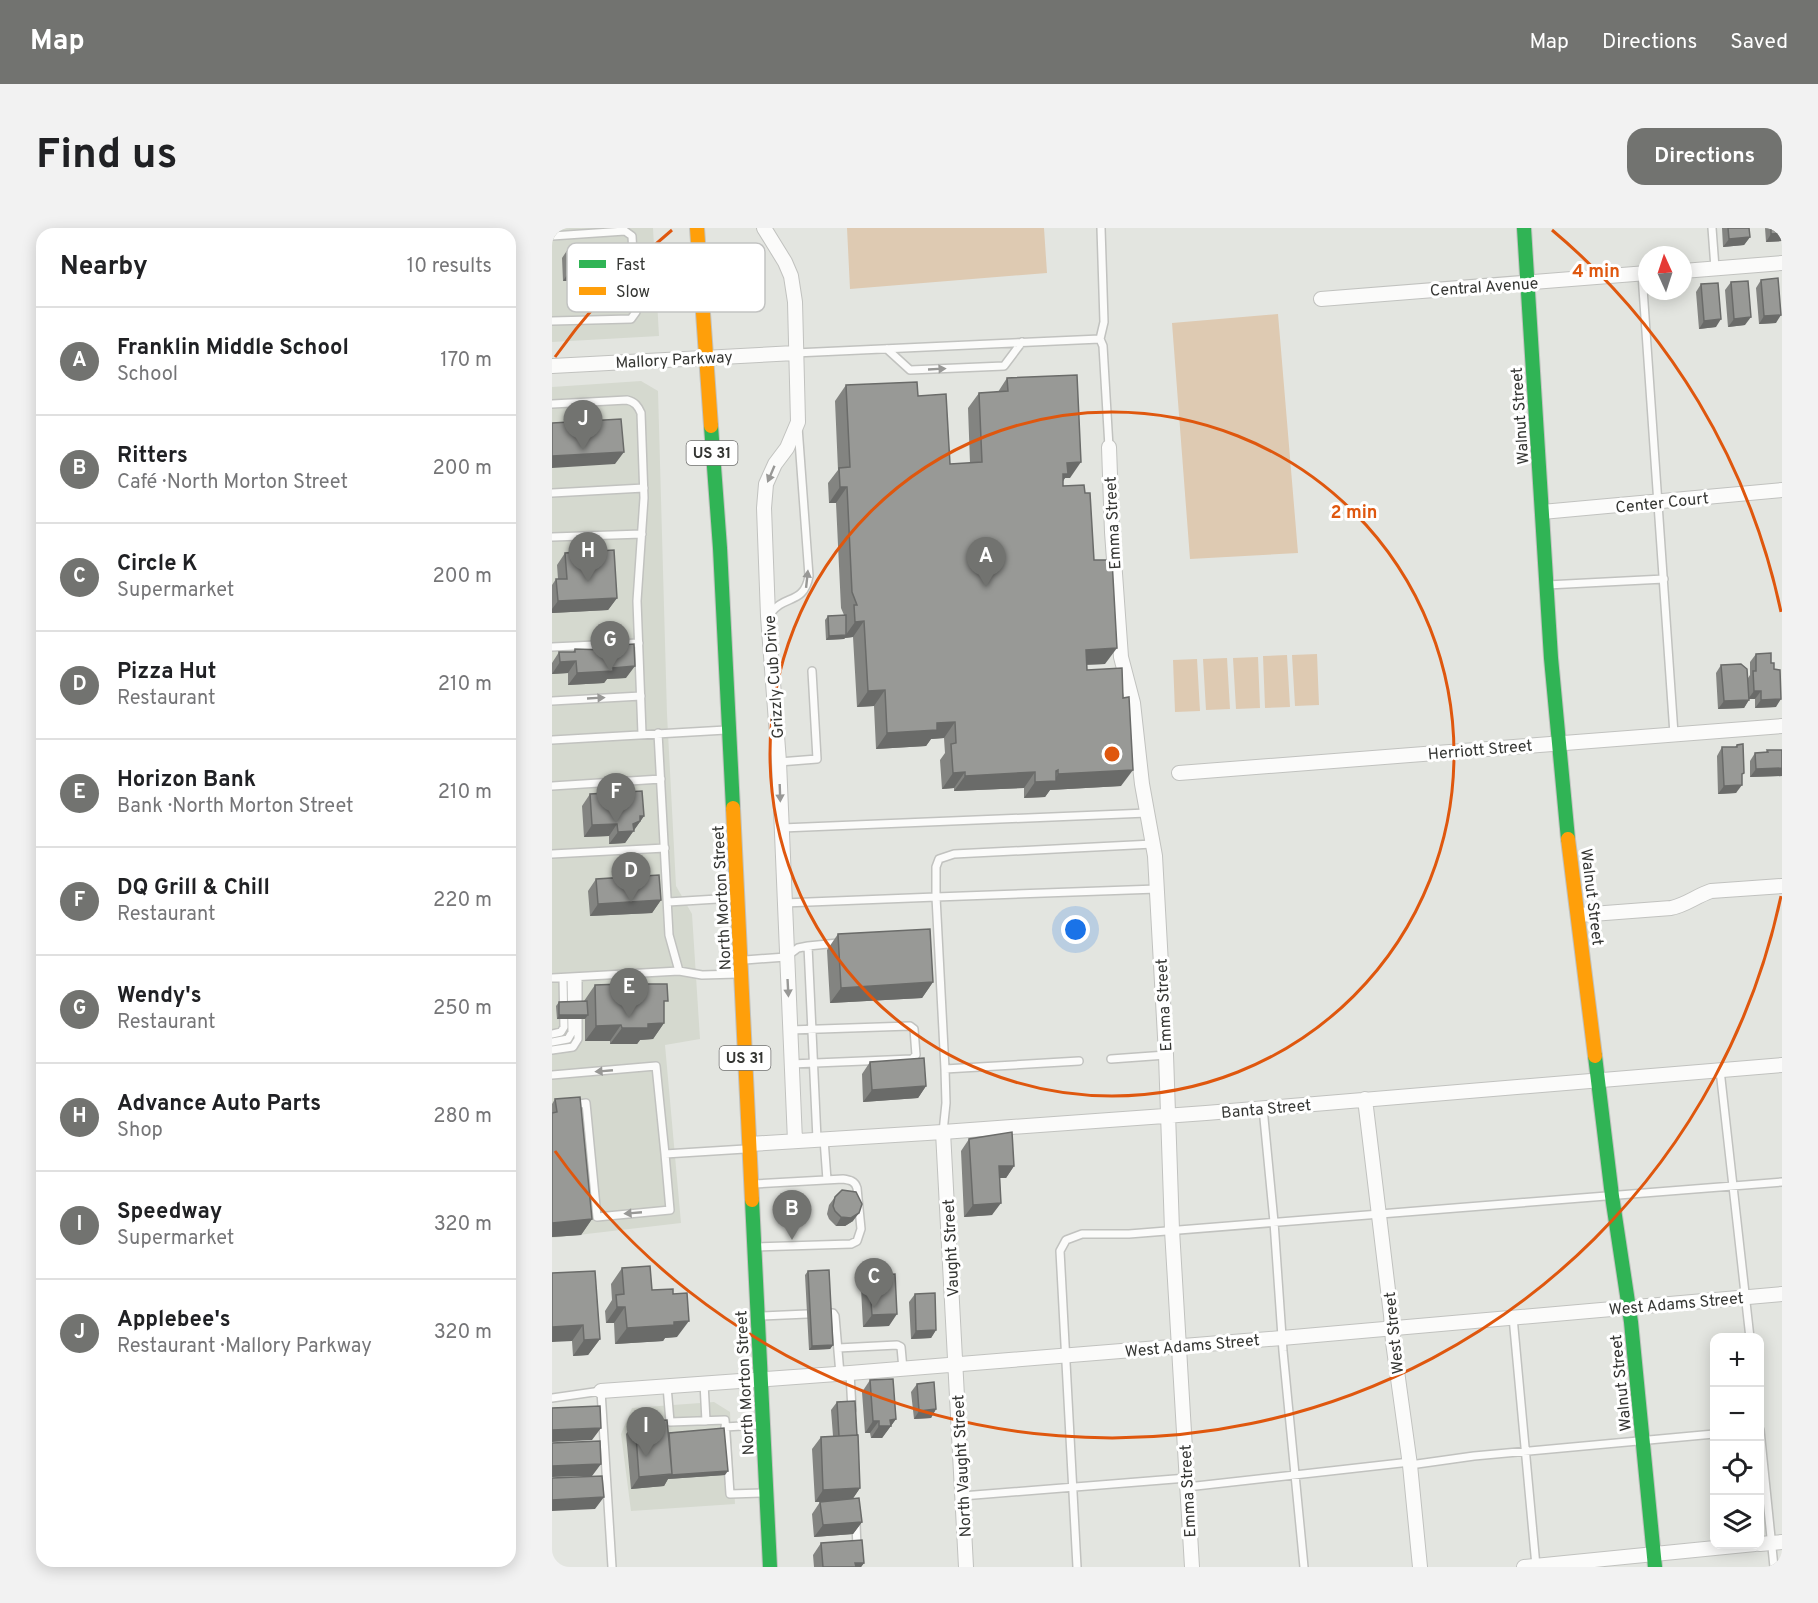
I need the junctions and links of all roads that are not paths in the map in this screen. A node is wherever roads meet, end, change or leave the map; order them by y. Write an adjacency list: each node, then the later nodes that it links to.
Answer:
1 (697, 228): 8 (street, North Morton Street / US 31)
2 (764, 228): 22 (street, Grizzly Cub Drive)
3 (1101, 228): 19 (lane)
4 (1524, 228): 13 (street, Walnut Street)
5 (1712, 228): 10 (lane)
6 (552, 236): 7 (lane)
7 (632, 243)
8 (698, 243)
9 (1782, 263): 10 (street)
10 (1715, 268): 11 (street)
11 (1692, 270)
12 (1638, 275): 13 (street, Central Avenue)
13 (1527, 283): 14 (street, Central Avenue); 32 (street, Walnut Street)
14 (1321, 299)
15 (1646, 300): 31 (lane)
16 (636, 312): 18 (lane)
17 (702, 312): 23 (street, North Morton Street / US 31)
18 (552, 321)
19 (1100, 339): 20 (lane); 27 (lane)
20 (1022, 342): 21 (lane); 21 (lane, one-way to 20)
21 (887, 349): 22 (lane)
22 (795, 353): 23 (street, Mallory Parkway); 26 (street, Grizzly Cub Drive)
23 (705, 357): 24 (street, Mallory Parkway); 44 (street, North Morton Street / US 31)
24 (552, 366)
25 (552, 404): 28 (lane)
26 (798, 422): 37 (street, Grizzly Cub Drive, one-way to 37); 37 (lane, one-way to 26)
27 (1109, 447): 54 (street, Emma Street)
28 (644, 488): 30 (lane); 33 (lane)
29 (1782, 490): 31 (street, Center Court)
30 (552, 493)
31 (1658, 503): 32 (street, Center Court); 35 (lane)
32 (1542, 512): 36 (street, Walnut Street)
33 (642, 534): 34 (lane); 38 (lane)
34 (552, 537)
35 (1664, 579): 36 (lane); 47 (lane)
36 (1546, 585): 49 (street, Walnut Street)
37 (768, 616): 50 (street, Grizzly Cub Drive)
38 (639, 643): 39 (lane); 41 (lane)
39 (552, 647)
40 (812, 671): 50 (lane)
41 (641, 696): 42 (lane, one-way to 41); 46 (lane)
42 (552, 701)
43 (1782, 726): 47 (street, Herriott Street)
44 (729, 729): 45 (lane); 62 (street, North Morton Street / US 31)
45 (658, 733): 46 (lane); 52 (lane)
46 (642, 734): 48 (lane)
47 (1674, 735): 49 (street, Herriott Street)
48 (552, 740)
49 (1558, 743): 51 (street, Herriott Street); 65 (street, Walnut Street)
50 (779, 762): 55 (street, Grizzly Cub Drive, one-way to 55)
51 (1179, 773)
52 (661, 779): 53 (lane); 57 (lane)
53 (552, 786)
54 (1147, 813): 55 (lane); 56 (street, Emma Street)
55 (782, 828): 64 (street, Grizzly Cub Drive)
56 (1153, 844): 60 (street, Emma Street); 61 (lane)
57 (664, 848): 58 (lane); 63 (lane)
58 (552, 854)
59 (1782, 885): 65 (street)
60 (1157, 889): 61 (lane); 78 (street, Emma Street)
61 (936, 897): 64 (lane); 84 (lane)
62 (737, 898): 63 (lane); 69 (street, North Morton Street / US 31)
63 (668, 902): 70 (lane)
64 (784, 903): 68 (street, Grizzly Cub Drive)
65 (1579, 915): 87 (street, Walnut Street)
66 (852, 942): 67 (lane)
67 (808, 946): 68 (lane); 74 (lane)
68 (786, 957): 69 (lane); 73 (street, Grizzly Cub Drive, one-way to 73)
69 (741, 967): 70 (lane); 95 (street, North Morton Street / US 31)
70 (679, 971): 71 (lane)
71 (570, 977): 72 (lane); 75 (lane); 76 (lane); 77 (lane)
72 (552, 978)
73 (789, 1030): 74 (lane); 82 (street, Grizzly Cub Drive)
74 (813, 1030): 81 (lane); 81 (lane)
75 (552, 1034)
76 (552, 1042)
77 (552, 1050)
78 (1166, 1055): 79 (lane); 91 (street, Emma Street)
79 (1111, 1059)
80 (1079, 1061): 84 (lane)
81 (814, 1063): 82 (lane); 93 (lane)
82 (791, 1064): 94 (street, Grizzly Cub Drive)
83 (1782, 1065): 85 (street, Banta Street)
84 (945, 1069): 92 (lane)
85 (1720, 1070): 87 (street, Banta Street); 100 (lane)
86 (552, 1075): 96 (lane, one-way to 86)
87 (1599, 1081): 88 (street, Banta Street); 101 (street, Walnut Street)
88 (1365, 1099): 90 (street, Banta Street); 102 (street, West Street)
89 (563, 1106): 96 (lane, one-way to 89)
90 (1263, 1108): 91 (street, Banta Street); 103 (lane)
91 (1167, 1116): 92 (street, Banta Street); 104 (street, Emma Street)
92 (943, 1132): 93 (street, Banta Street); 119 (street, Vaught Street)
93 (821, 1139): 94 (street, Banta Street); 97 (lane)
94 (795, 1140): 95 (street, Banta Street)
95 (750, 1147): 96 (lane); 99 (street, North Morton Street / US 31)
96 (665, 1154)
97 (827, 1180): 99 (lane); 105 (lane)
98 (1782, 1182): 100 (lane)
99 (751, 1184): 105 (street, North Morton Street / US 31)
100 (1733, 1186): 101 (lane); 107 (lane)
101 (1612, 1196): 102 (lane); 108 (street, Walnut Street)
102 (1380, 1215): 103 (lane); 113 (street, West Street)
103 (1274, 1222): 104 (lane); 115 (lane)
104 (1172, 1230): 116 (street, Emma Street); 118 (lane)
105 (754, 1248): 111 (street, North Morton Street / US 31)
106 (1782, 1294): 107 (street, West Adams Street)
107 (1745, 1297): 108 (street, West Adams Street); 114 (lane)
108 (1629, 1307): 112 (street, West Adams Street); 132 (street, Walnut Street)
109 (828, 1313): 117 (lane)
110 (807, 1314): 111 (lane)
111 (757, 1316): 122 (street, North Morton Street / US 31)
112 (1513, 1317): 113 (street, West Adams Street); 134 (lane)
113 (1392, 1328): 115 (street, West Adams Street); 135 (street, West Street)
114 (1749, 1333)
115 (1282, 1338): 116 (street, West Adams Street); 136 (lane)
116 (1179, 1346): 118 (street, West Adams Street); 137 (street, Emma Street)
117 (838, 1348): 120 (lane); 121 (lane)
118 (1065, 1355): 119 (street, West Adams Street); 138 (lane)
119 (956, 1364): 120 (street, West Adams Street); 140 (street, North Vaught Street)
120 (903, 1369): 121 (street, West Adams Street)
121 (845, 1374): 122 (street, West Adams Street); 128 (lane)
122 (759, 1379): 123 (street, West Adams Street); 129 (street, North Morton Street / US 31)
123 (704, 1383): 124 (street, West Adams Street); 127 (lane)
124 (667, 1386): 125 (street, West Adams Street); 127 (lane)
125 (601, 1391): 126 (lane); 146 (lane)
126 (552, 1398)
127 (706, 1420): 130 (lane)
128 (852, 1423)
129 (762, 1424): 130 (lane); 139 (street, North Morton Street / US 31)
130 (725, 1427): 139 (lane)
131 (1710, 1434): 132 (lane)
132 (1643, 1441): 134 (lane); 144 (street, Walnut Street)
133 (1761, 1441): 142 (lane)
134 (1525, 1451): 135 (lane); 145 (lane)
135 (1410, 1464): 136 (lane); 152 (street, West Street)
136 (1296, 1475): 137 (lane); 151 (lane)
137 (1187, 1482): 138 (lane); 150 (street, Emma Street)
138 (1073, 1486): 140 (lane); 149 (lane)
139 (765, 1492): 147 (street, North Morton Street / US 31)
140 (962, 1496): 148 (street, North Vaught Street)
141 (856, 1509): 143 (lane)
142 (1767, 1543): 144 (street); 153 (lane)
143 (857, 1553)
144 (1655, 1561): 145 (street)
145 (1530, 1566)
146 (612, 1567)
147 (770, 1567)
148 (966, 1567)
149 (1077, 1567)
150 (1192, 1567)
151 (1304, 1567)
152 (1420, 1567)
153 (1774, 1567)

